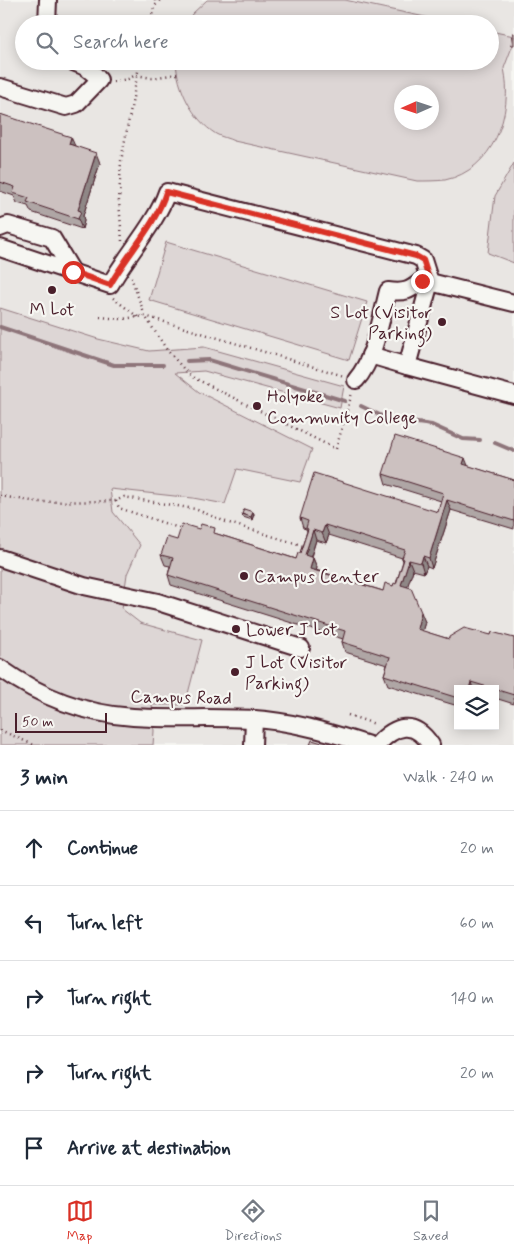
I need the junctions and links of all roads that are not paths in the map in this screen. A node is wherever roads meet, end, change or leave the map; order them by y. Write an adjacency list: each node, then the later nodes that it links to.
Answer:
1 (48, 0): 2 (street)
2 (47, 15)
3 (90, 70): 4 (street)
4 (0, 87)
5 (0, 228): 7 (street)
6 (0, 248): 7 (street)
7 (73, 272): 8 (street)
8 (430, 282): 9 (street); 10 (street); 11 (street)
9 (514, 303)
10 (370, 355): 11 (street); 12 (street)
11 (407, 366): 13 (street)
12 (354, 386)
13 (514, 395)
14 (0, 558): 15 (street)
15 (301, 648)
16 (0, 668): 17 (street, Campus Road)
17 (254, 719): 18 (street); 19 (street, Campus Road)
18 (253, 745)
19 (369, 745)
20 (376, 745): 21 (street)
21 (431, 745)

